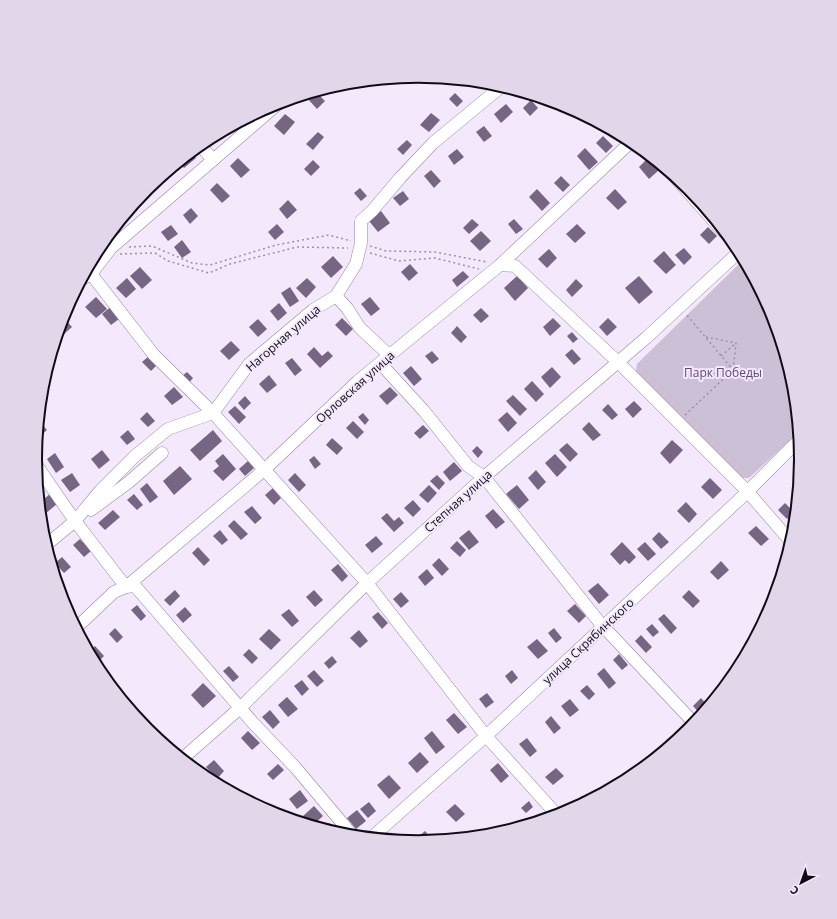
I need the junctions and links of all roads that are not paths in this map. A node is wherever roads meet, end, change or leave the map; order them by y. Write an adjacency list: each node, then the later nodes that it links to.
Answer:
1 (496, 91): 10 (street, Нагорная улица)
2 (263, 117): 5 (street)
3 (627, 145): 8 (street, Орловская улица)
4 (204, 150): 5 (street)
5 (213, 160): 7 (street)
6 (735, 255): 12 (street, Степная улица)
7 (96, 265)
8 (496, 268): 11 (street, Орловская улица); 12 (street)
9 (89, 277): 13 (street)
10 (336, 296): 11 (street); 13 (street, Нагорная улица)
11 (384, 359): 16 (street, Орловская улица); 18 (street)
12 (618, 362): 18 (street, Степная улица); 19 (street)
13 (213, 413): 16 (street); 20 (street)
14 (794, 445): 19 (street, улица Скрябинского)
15 (162, 453): 20 (street)
16 (264, 470): 23 (street); 24 (street, Орловская улица)
17 (43, 474): 20 (street)
18 (484, 477): 23 (street, Степная улица); 26 (street)
19 (747, 491): 21 (street); 26 (street, улица Скрябинского)
20 (75, 522): 22 (street); 24 (street)
21 (787, 537)
22 (51, 541)
23 (367, 583): 27 (street, Степная улица); 29 (street)
24 (126, 587): 25 (street, Орловская улица); 27 (street)
25 (80, 624)
26 (603, 627): 28 (street); 29 (street, улица Скрябинского)
27 (240, 708): 30 (street, Степная улица); 32 (street)
28 (691, 720)
29 (486, 736): 31 (street); 33 (street, улица Скрябинского)
30 (186, 756)
31 (553, 811)
32 (348, 829)
33 (376, 834)

